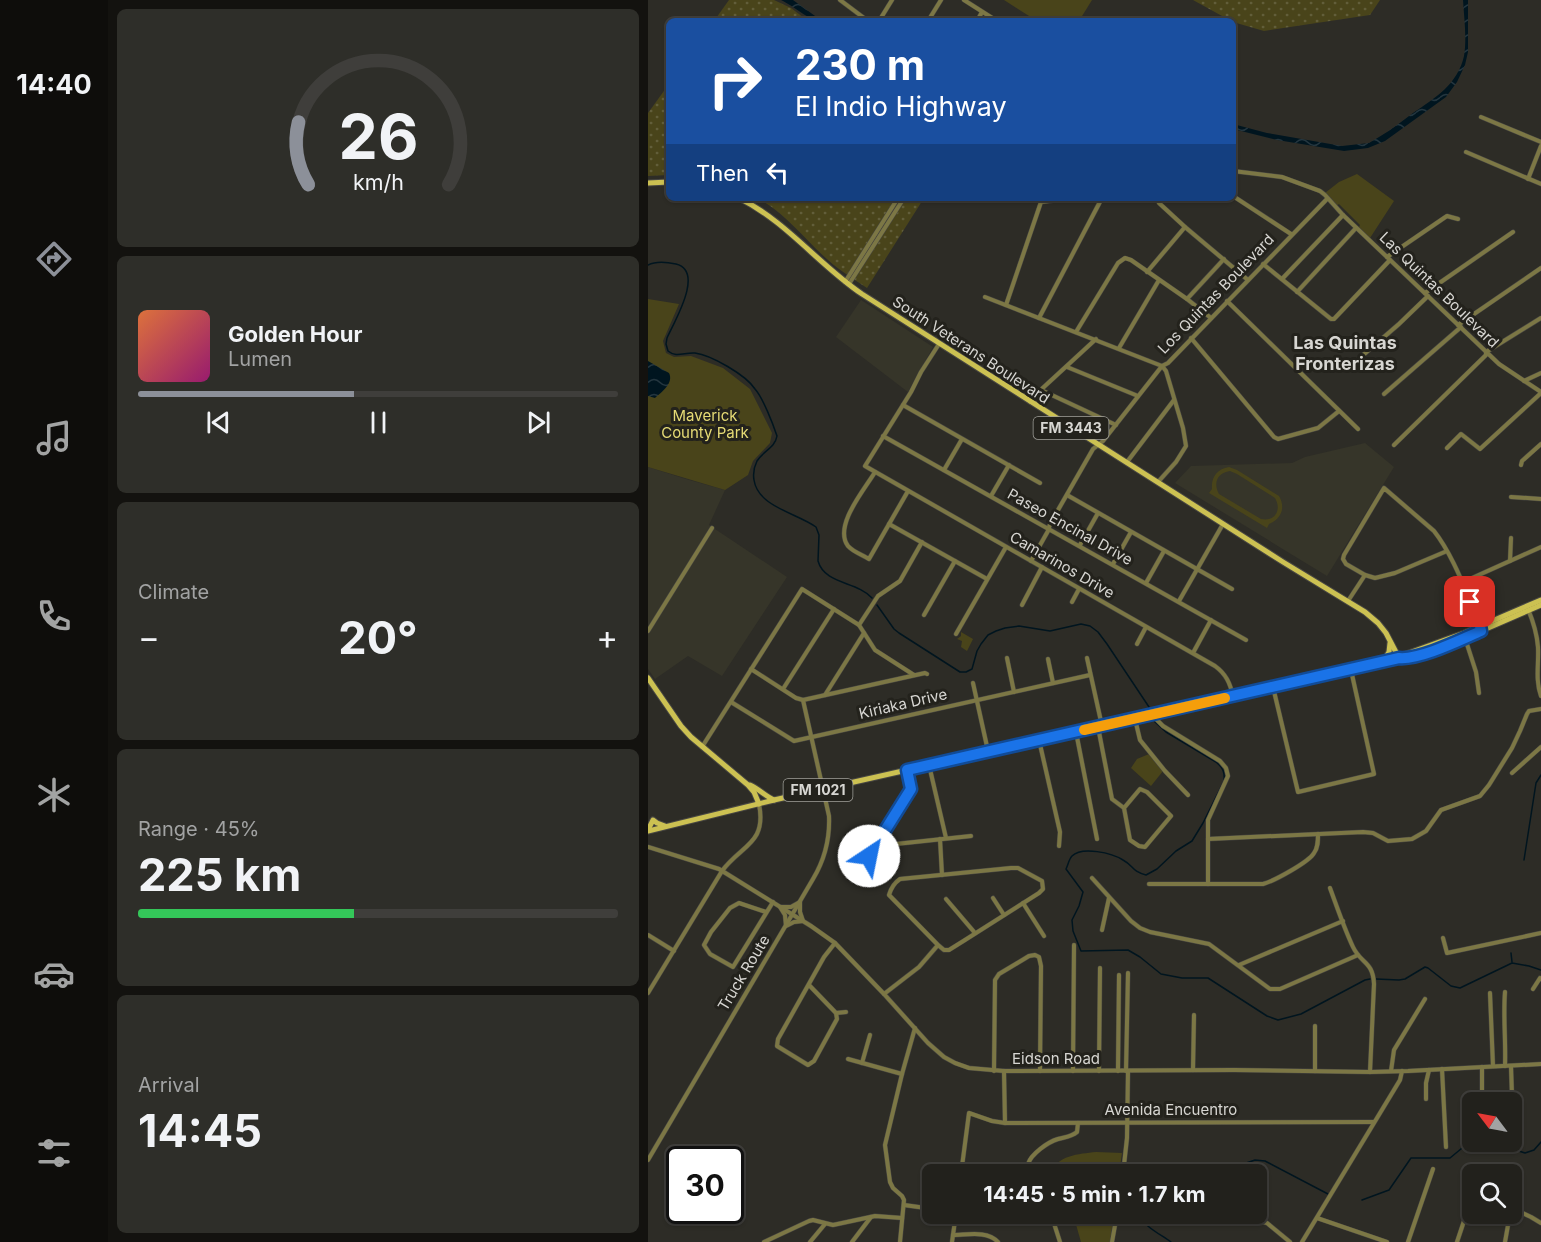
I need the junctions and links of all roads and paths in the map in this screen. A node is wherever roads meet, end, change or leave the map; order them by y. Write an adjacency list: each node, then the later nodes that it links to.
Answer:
1 (892, 0): 7 (street)
2 (940, 0): 8 (street)
3 (964, 0): 5 (street)
4 (842, 1): 6 (street)
5 (982, 12): 9 (street); 10 (street)
6 (864, 18)
7 (881, 18)
8 (930, 18)
9 (978, 18)
10 (993, 18)
11 (1481, 117): 12 (street)
12 (1541, 144): 15 (street)
13 (1466, 152): 15 (street)
14 (1236, 171): 20 (street, Las Quintas Boulevard)
15 (1528, 178): 18 (street)
16 (666, 182): 17 (main road)
17 (648, 183)
18 (1541, 184)
19 (1236, 198): 33 (street)
20 (1327, 199): 27 (street, Las Quintas Boulevard); 33 (street, Los Quintas Boulevard)
21 (745, 201): 42 (main road, South Veterans Boulevard / FM 3443)
22 (896, 201): 29 (street)
23 (902, 201): 29 (street)
24 (1049, 201): 48 (street)
25 (1100, 201): 50 (street)
26 (1159, 203): 30 (street)
27 (1343, 215): 31 (street, Las Quintas Boulevard); 39 (street)
28 (1458, 219): 34 (street)
29 (886, 222): 42 (street)
30 (1185, 227): 35 (street); 38 (street)
31 (1356, 228): 34 (street, Las Quintas Boulevard); 43 (street)
32 (1513, 232): 44 (street)
33 (1291, 234): 36 (street, Los Quintas Boulevard)
34 (1388, 258): 43 (street); 44 (street, Las Quintas Boulevard)
35 (1224, 259): 41 (street); 46 (street)
36 (1263, 264): 39 (street); 41 (street, Los Quintas Boulevard)
37 (1541, 268): 52 (street)
38 (1147, 272): 40 (street); 53 (street)
39 (1282, 279): 43 (street)
40 (1159, 280): 46 (street); 57 (street)
41 (1248, 280): 47 (street, Los Quintas Boulevard)
42 (847, 283): 56 (main road, South Veterans Boulevard / FM 3443)
43 (1297, 292)
44 (1426, 295): 52 (street, Las Quintas Boulevard); 59 (street)
45 (985, 297): 48 (street)
46 (1187, 299): 49 (street)
47 (1227, 301): 49 (street, Los Quintas Boulevard); 71 (street)
48 (1006, 305): 50 (street)
49 (1209, 316): 54 (street, Los Quintas Boulevard)
50 (1039, 318): 53 (street)
51 (1541, 318): 58 (street)
52 (1460, 326): 58 (street, Las Quintas Boulevard); 66 (street)
53 (1076, 332): 55 (street, Los Quintas Boulevard)
54 (1191, 338): 61 (street, Los Quintas Boulevard); 71 (street)
55 (1096, 339): 57 (street, Los Quintas Boulevard); 60 (street)
56 (939, 344): 69 (main road, South Veterans Boulevard / FM 3443); 70 (street)
57 (1119, 348): 61 (street, Los Quintas Boulevard)
58 (1486, 352): 63 (street, Las Quintas Boulevard); 78 (street)
59 (1355, 362)
60 (1067, 366): 64 (street); 67 (street)
61 (1162, 366): 67 (street); 68 (street)
62 (1541, 373): 63 (street)
63 (1524, 381): 65 (street, Las Quintas Boulevard)
64 (1041, 390): 69 (street); 72 (street)
65 (1541, 393): 79 (street)
66 (1384, 394)
67 (1138, 396): 72 (street)
68 (1174, 399): 80 (street); 85 (street)
69 (1030, 402): 77 (main road, South Veterans Boulevard / FM 3443)
70 (903, 405): 74 (street); 75 (street)
71 (1339, 411): 73 (street)
72 (1116, 425): 77 (street)
73 (1358, 429)
74 (883, 436): 83 (street, Paseo Encinal Drive); 84 (street, Camarinos Drive)
75 (962, 439): 81 (street); 83 (street)
76 (1541, 444): 82 (street)
77 (1098, 445): 80 (main road, South Veterans Boulevard / FM 3443); 88 (street)
78 (1394, 445)
79 (1447, 448)
80 (1127, 462): 85 (main road, South Veterans Boulevard / FM 3443)
81 (1009, 465): 86 (street); 89 (street)
82 (1521, 465)
83 (945, 470): 89 (street, Paseo Encinal Drive)
84 (875, 472): 87 (street, Camarinos Drive); 93 (street)
85 (1158, 482): 94 (main road, South Veterans Boulevard / FM 3443)
86 (1040, 483)
87 (908, 491): 93 (street); 101 (street, Camarinos Drive)
88 (1067, 495): 92 (street); 96 (street)
89 (991, 496): 96 (street, Paseo Encinal Drive)
90 (1511, 497): 91 (street)
91 (1541, 499)
92 (1098, 513): 97 (street); 100 (street)
93 (889, 524): 99 (street)
94 (1223, 524): 110 (street); 118 (main road, South Veterans Boulevard / FM 3443)
95 (712, 528): 130 (street)
96 (1049, 528): 100 (street, Paseo Encinal Drive); 106 (street)
97 (1131, 532): 103 (street); 108 (street)
98 (1511, 538): 107 (street)
99 (922, 542): 105 (street); 127 (street)
100 (1080, 545): 108 (street, Paseo Encinal Drive)
101 (1006, 547): 106 (street, Camarinos Drive); 112 (street)
102 (1541, 548): 107 (street)
103 (1164, 551): 110 (street); 113 (street)
104 (1447, 551): 111 (street); 111 (street); 114 (street)
105 (955, 561): 112 (street); 125 (street)
106 (1030, 561): 109 (street, Camarinos Drive)
107 (1510, 561): 114 (street)
108 (1113, 564): 113 (street, Paseo Encinal Drive)
109 (1042, 567): 115 (street, Camarinos Drive); 121 (street)
110 (1197, 570): 116 (street); 120 (street)
111 (1365, 575): 118 (street)
112 (987, 579): 132 (street)
113 (1146, 583): 120 (street, Paseo Encinal Drive)
114 (1461, 583): 129 (street)
115 (1079, 589): 119 (street); 128 (street, Camarinos Drive)
116 (1232, 589)
117 (1541, 600): 123 (main road, FM 1021)
118 (1348, 601): 133 (main road, South Veterans Boulevard / FM 3443)
119 (1072, 602)
120 (1179, 602): 126 (street, Paseo Encinal Drive)
121 (1022, 605)
122 (1541, 605): 123 (main road, FM 1021)
123 (1528, 608): 129 (main road, FM 1021); 157 (street)
124 (834, 609): 127 (street); 143 (street); 152 (street)
125 (924, 615)
126 (1211, 620): 135 (street, Paseo Encinal Drive); 137 (street)
127 (859, 625): 131 (street)
128 (1146, 627): 136 (street); 137 (street, Camarinos Drive)
129 (1480, 629): 134 (main road, FM 1021); 140 (main road, FM 1021)
130 (648, 631)
131 (864, 633): 146 (street); 155 (street)
132 (956, 634)
133 (1390, 638): 140 (main road, South Veterans Boulevard / FM 3443); 142 (main road)
134 (1465, 638): 140 (main road, FM 1021); 154 (street)
135 (1246, 640)
136 (1137, 644)
137 (1193, 653): 156 (street, Camarinos Drive)
138 (1007, 658): 153 (street)
139 (1087, 658): 147 (street)
140 (1399, 658): 142 (main road, FM 1021)
141 (1048, 659): 150 (street)
142 (1382, 663): 144 (main road, FM 1021)
143 (751, 669): 152 (street); 160 (street)
144 (1351, 670): 151 (main road, FM 1021); 151 (street)
145 (927, 674): 146 (street)
146 (914, 675): 155 (street)
147 (1090, 675): 150 (street, Kiriaka Drive); 164 (street)
148 (648, 678): 168 (main road)
149 (973, 683): 159 (street)
150 (1053, 683): 153 (street, Kiriaka Drive)
151 (1274, 687): 156 (main road, FM 1021)
152 (783, 689): 158 (street)
153 (1014, 692): 159 (street, Kiriaka Drive)
154 (1479, 693)
155 (825, 695): 158 (street)
156 (1233, 696): 162 (main road, FM 1021)
157 (1541, 696)
158 (803, 700): 166 (street, Truck Route)
159 (977, 700): 166 (street, Kiriaka Drive); 170 (street)
160 (731, 702): 166 (street, Kiriaka Drive); 168 (street)
161 (1541, 709): 182 (street)
162 (1155, 714): 163 (main road, FM 1021); 187 (street)
163 (1135, 719): 164 (main road, FM 1021); 176 (street)
164 (1100, 726): 165 (main road, FM 1021); 179 (street)
165 (1076, 732): 167 (main road, FM 1021); 186 (street)
166 (811, 737): 175 (street, Truck Route)
167 (1039, 741): 170 (main road, FM 1021); 189 (street)
168 (702, 747): 174 (main road)
169 (1541, 747): 173 (street)
170 (988, 751): 171 (main road, FM 1021)
171 (929, 765): 172 (main road, FM 1021); 185 (street)
172 (907, 770): 175 (main road, FM 1021); 188 (street)
173 (1512, 773)
174 (748, 785): 177 (main road); 178 (main road)
175 (822, 789): 177 (main road, FM 1021); 202 (street, Truck Route)
176 (1188, 795)
177 (774, 800): 178 (main road, FM 1021)
178 (759, 804): 180 (main road, FM 1021); 192 (street)
179 (1124, 808): 179 (street)
180 (667, 826): 181 (main road, FM 1021); 181 (main road)
181 (648, 830)
182 (1318, 834): 187 (street); 196 (street)
183 (971, 836): 185 (street)
184 (940, 838): 185 (street); 188 (street); 193 (street)
185 (946, 838)
186 (1096, 839)
187 (1208, 839): 196 (street)
188 (876, 846): 191 (street)
189 (1059, 846)
190 (649, 849): 192 (street, Eidson Road)
191 (862, 866)
192 (722, 871): 201 (street, Eidson Road); 220 (street)
193 (942, 874): 203 (street); 218 (street)
194 (1092, 878): 198 (street)
195 (1149, 884): 196 (street)
196 (1208, 884)
197 (1330, 888): 209 (street)
198 (1109, 897): 211 (street); 222 (street)
199 (993, 898): 207 (street)
200 (946, 899): 212 (street)
201 (773, 902): 204 (street, Eidson Road); 205 (street)
202 (800, 902): 204 (street); 206 (street, Truck Route); 208 (street)
203 (1023, 903): 207 (street); 214 (street)
204 (780, 907): 206 (street, Eidson Road); 210 (street)
205 (766, 912): 205 (street)
206 (792, 914): 208 (street, Eidson Road); 210 (street, Truck Route)
207 (1004, 915): 212 (street)
208 (804, 921): 210 (street); 217 (street, Eidson Road)
209 (1342, 921): 221 (street); 222 (street)
210 (786, 926): 270 (street, Truck Route)
211 (1102, 930)
212 (975, 933): 218 (street)
213 (1541, 933): 216 (street)
214 (1044, 936)
215 (649, 937): 220 (street)
216 (1443, 938)
217 (835, 943): 227 (street); 232 (street, Eidson Road)
218 (938, 945): 232 (street)
219 (1074, 945): 253 (street)
220 (674, 951): 230 (street)
221 (1358, 955): 222 (street); 260 (street)
222 (1239, 965)
223 (1100, 968): 254 (street)
224 (1128, 973): 256 (street)
225 (1119, 975): 255 (street)
226 (1541, 979): 228 (street)
227 (809, 985): 235 (street); 235 (street)
228 (1533, 989)
229 (1505, 992): 244 (street)
230 (648, 993)
231 (1490, 993): 243 (street)
232 (884, 994): 238 (street, Eidson Road)
233 (1425, 999): 258 (street)
234 (846, 1012): 235 (street)
235 (836, 1013)
236 (1194, 1016): 248 (street)
237 (1315, 1026): 257 (street)
238 (915, 1028): 250 (street, Eidson Road); 261 (street)
239 (870, 1035): 241 (street)
240 (848, 1059): 241 (street)
241 (862, 1063): 261 (street)
242 (1541, 1064): 245 (street, Eidson Road)
243 (1493, 1066): 244 (street, Eidson Road); 246 (street, Eidson Road)
244 (1504, 1066): 245 (street, Eidson Road)
245 (1511, 1066): 263 (street)
246 (1482, 1067): 247 (street, Eidson Road); 262 (street)
247 (1442, 1069): 249 (street, Eidson Road); 269 (street)
248 (1193, 1070): 256 (street, Eidson Road); 257 (street, Eidson Road)
249 (1429, 1070): 259 (street, Eidson Road); 264 (street)
250 (994, 1071): 251 (street, Eidson Road); 252 (street)
251 (1004, 1071): 252 (street, Eidson Road); 267 (street)
252 (1040, 1071): 253 (street, Eidson Road)
253 (1073, 1071): 254 (street, Eidson Road)
254 (1099, 1071): 255 (street, Eidson Road)
255 (1118, 1071): 256 (street, Eidson Road)
256 (1127, 1071): 265 (street)
257 (1315, 1071): 260 (street, Eidson Road)
258 (1391, 1071): 259 (street, Eidson Road); 260 (street, Eidson Road)
259 (1402, 1071): 266 (street)
260 (1370, 1072)
261 (902, 1074): 275 (street)
262 (1482, 1092)
263 (1512, 1092)
264 (1426, 1099)
265 (1128, 1122): 266 (street, Avenida Encuentro); 268 (street, Avenida Encuentro); 273 (street)
266 (1374, 1122): 280 (street)
267 (1005, 1123): 268 (street, Avenida Encuentro); 271 (street, Avenida Encuentro)
268 (1078, 1123): 272 (street)
269 (1446, 1147)
270 (648, 1160)
271 (962, 1164)
272 (1028, 1164)
273 (1124, 1164)
274 (1433, 1169): 301 (street)
275 (904, 1205): 276 (street); 279 (street)
276 (922, 1207)
277 (1522, 1213): 282 (street)
278 (872, 1216): 279 (street); 283 (street); 292 (street)
279 (902, 1218): 293 (street)
280 (1317, 1218): 299 (street); 300 (street)
281 (1267, 1223): 298 (street)
282 (1541, 1223)
283 (825, 1224): 290 (street); 291 (street)
284 (955, 1224): 289 (street)
285 (1054, 1224): 296 (street)
286 (1115, 1224): 297 (street)
287 (1463, 1224): 302 (street)
288 (1508, 1224): 303 (street)
289 (953, 1235): 294 (street); 295 (street)
290 (764, 1242)
291 (810, 1242)
292 (852, 1242)
293 (900, 1242)
294 (952, 1242)
295 (998, 1242)
296 (1060, 1242)
297 (1112, 1242)
298 (1290, 1242)
299 (1302, 1242)
300 (1387, 1242)
301 (1408, 1242)
302 (1457, 1242)
303 (1505, 1242)

